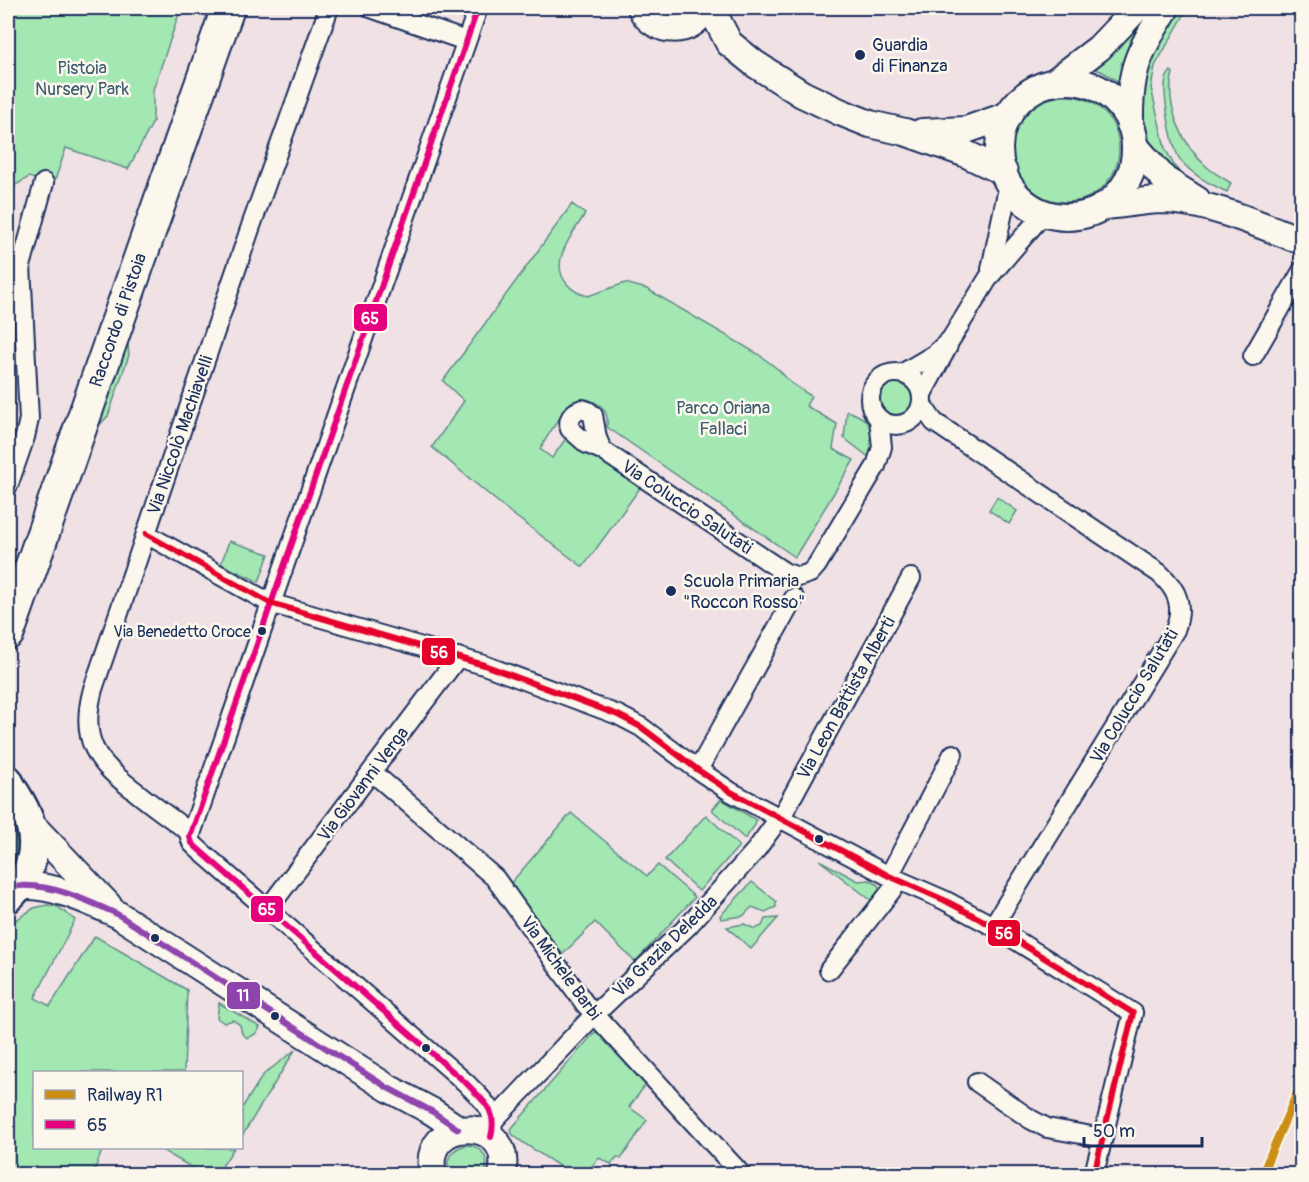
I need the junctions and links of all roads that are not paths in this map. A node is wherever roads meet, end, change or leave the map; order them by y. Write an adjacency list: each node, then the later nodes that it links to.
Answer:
1 (244, 8): 18 (highway)
2 (328, 8): 35 (street, Via Niccolò Machiavelli)
3 (371, 8): 12 (street)
4 (478, 8): 12 (street)
5 (641, 8): 11 (street)
6 (705, 8): 11 (street)
7 (711, 8): 13 (street)
8 (1137, 8): 14 (street)
9 (1166, 8): 17 (street)
10 (211, 9): 18 (highway, Raccordo di Pistoia); 36 (highway, Raccordo di Pistoia)
11 (681, 28): 13 (street)
12 (466, 41): 39 (street)
13 (729, 43): 16 (street)
14 (1053, 83): 15 (street); 17 (street)
15 (1009, 115): 16 (street); 19 (street)
16 (905, 132): 19 (street)
17 (1132, 135): 21 (street); 22 (street)
18 (182, 138): 40 (highway, Raccordo di Pistoia)
19 (1006, 177): 23 (street); 26 (street)
20 (45, 183): 34 (street)
21 (1103, 206): 22 (street); 23 (street)
22 (1210, 208): 24 (street)
23 (1044, 213): 26 (street)
24 (1302, 241)
25 (1302, 271): 28 (street)
26 (989, 277): 27 (street)
27 (951, 339): 29 (street); 30 (street)
28 (1253, 356)
29 (903, 373): 30 (street); 31 (street)
30 (913, 411): 31 (street); 32 (street); 53 (street, Via Coluccio Salutati)
31 (879, 419): 32 (street, Via Coluccio Salutati)
32 (882, 447): 33 (street, Via Coluccio Salutati)
33 (602, 450)
34 (8, 486)
35 (146, 534): 39 (street); 48 (street, Via Niccolò Machiavelli)
36 (8, 568)
37 (911, 578): 46 (street, Via Leon Battista Alberti)
38 (794, 598): 43 (street)
39 (270, 603): 41 (street); 48 (street)
40 (8, 633)
41 (458, 657): 43 (street); 44 (street, Via Giovanni Verga)
42 (953, 754): 49 (street)
43 (698, 770): 46 (street)
44 (372, 772): 51 (street, Via Giovanni Verga); 55 (street, Via Michele Barbi)
45 (8, 780): 47 (main road)
46 (780, 817): 49 (street); 55 (street, Via Grazia Deledda)
47 (30, 823): 50 (main road); 52 (street)
48 (191, 833): 51 (street, Via Niccolò Machiavelli)
49 (894, 878): 53 (street); 54 (street)
50 (13, 892): 52 (street)
51 (267, 910): 58 (street, Via Niccolò Machiavelli)
52 (117, 914): 57 (street)
53 (993, 926): 59 (street)
54 (829, 970)
55 (594, 1015): 58 (street, Via Grazia Deledda); 63 (street, Via Michele Barbi)
56 (977, 1082): 59 (street)
57 (388, 1088): 58 (street); 60 (street)
58 (480, 1129): 60 (street); 62 (street)
59 (1103, 1138): 64 (street)
60 (437, 1145): 61 (street)
61 (433, 1174)
62 (503, 1174)
63 (741, 1174)
64 (1094, 1174)

